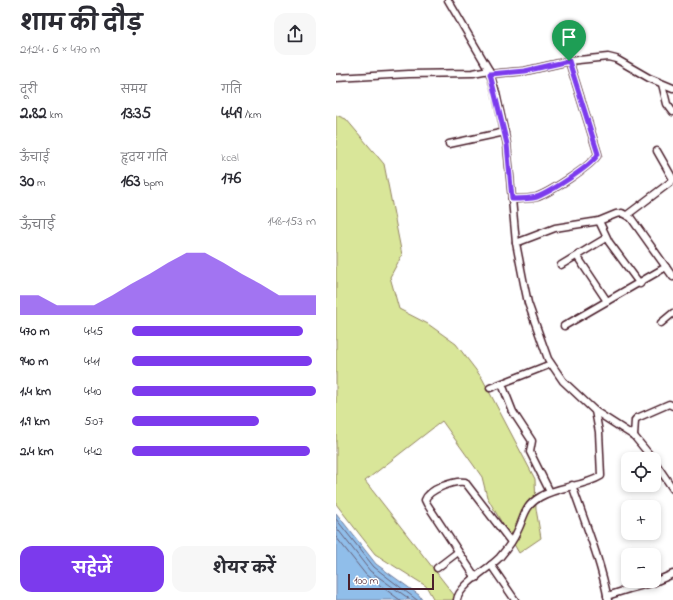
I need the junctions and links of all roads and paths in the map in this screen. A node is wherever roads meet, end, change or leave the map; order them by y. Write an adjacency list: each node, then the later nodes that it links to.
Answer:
1 (448, 0): 3 (street)
2 (569, 61): 3 (street); 5 (street); 11 (street)
3 (490, 72): 4 (street); 8 (street)
4 (336, 78)
5 (662, 84): 6 (street); 7 (street)
6 (673, 88)
7 (673, 112)
8 (505, 132): 9 (street); 11 (street)
9 (449, 144)
10 (657, 152): 12 (street)
11 (512, 199): 15 (street)
12 (627, 215): 13 (street); 18 (street)
13 (599, 222): 14 (street); 15 (street)
14 (606, 238): 16 (street); 20 (street)
15 (516, 243): 25 (street)
16 (577, 256): 17 (street); 21 (street)
17 (561, 265)
18 (666, 267): 19 (street); 20 (street)
19 (673, 277)
20 (640, 284): 21 (street)
21 (608, 301): 24 (street)
22 (673, 313): 23 (street)
23 (661, 323)
24 (564, 326)
25 (551, 364): 26 (street); 29 (street)
26 (502, 384): 27 (street); 36 (street)
27 (490, 388)
28 (673, 406): 30 (street)
29 (595, 411): 30 (street); 34 (street)
30 (634, 436): 31 (street)
31 (647, 452)
32 (661, 468): 33 (street)
33 (670, 478): 35 (street)
34 (572, 486): 36 (street); 43 (street)
35 (673, 490)
36 (550, 492): 37 (street)
37 (511, 542): 38 (street); 39 (street)
38 (458, 552): 40 (street); 42 (street)
39 (491, 565): 42 (street); 45 (street)
40 (437, 568)
41 (673, 574): 43 (street)
42 (476, 578): 44 (street)
43 (608, 598)
44 (457, 600)
45 (515, 600)

